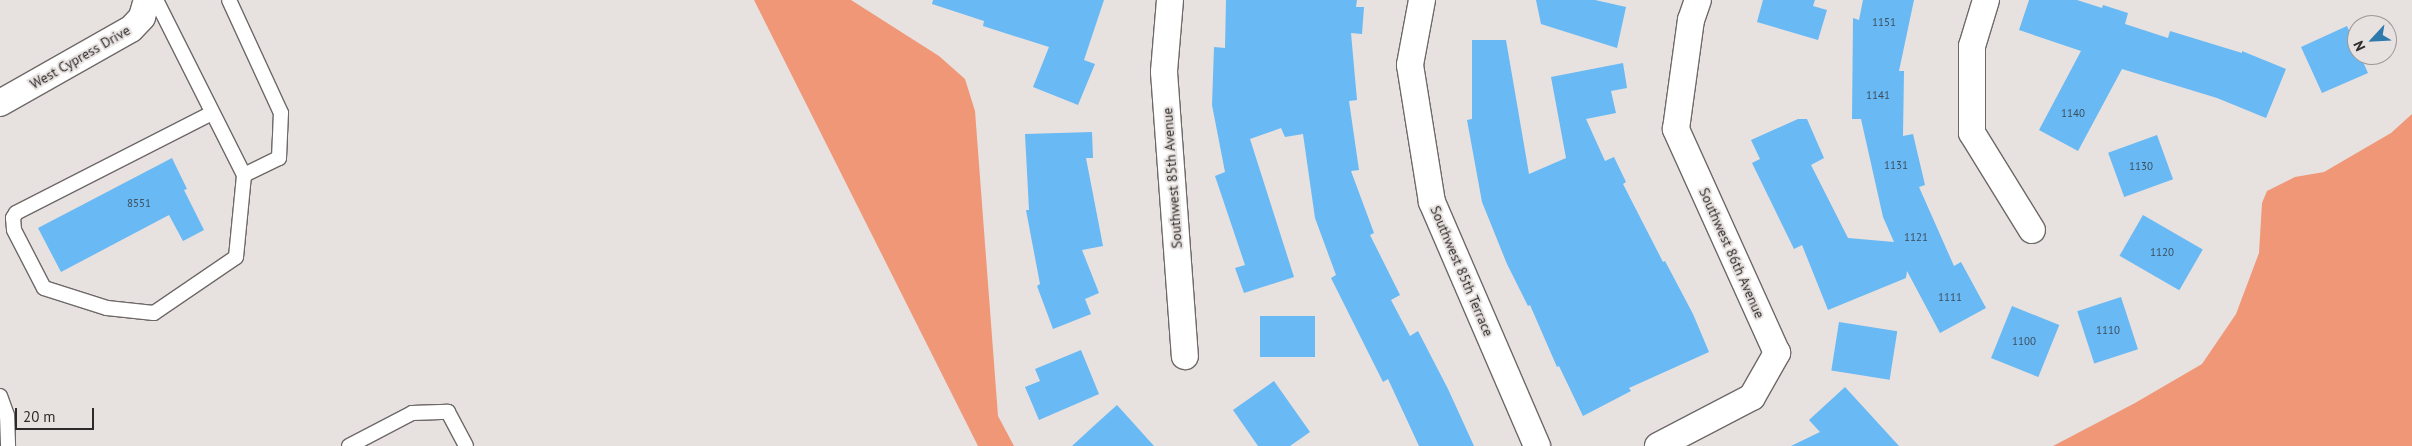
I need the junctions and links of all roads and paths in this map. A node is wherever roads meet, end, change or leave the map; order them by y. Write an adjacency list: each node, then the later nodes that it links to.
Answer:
1 (147, 0): 8 (street, West Cypress Drive)
2 (156, 0): 9 (lane)
3 (228, 0): 10 (lane)
4 (1170, 0): 12 (street, Southwest 85th Avenue)
5 (1422, 0): 17 (street, Southwest 85th Terrace)
6 (1698, 0): 18 (street, Southwest 86th Avenue)
7 (1986, 0): 11 (street)
8 (0, 103)
9 (212, 113): 10 (lane); 10 (lane)
10 (244, 175)
11 (2032, 230)
12 (1185, 356)
13 (0, 396): 14 (lane)
14 (8, 446)
15 (348, 446): 16 (lane)
16 (466, 446)
17 (1537, 446)
18 (1658, 446)

